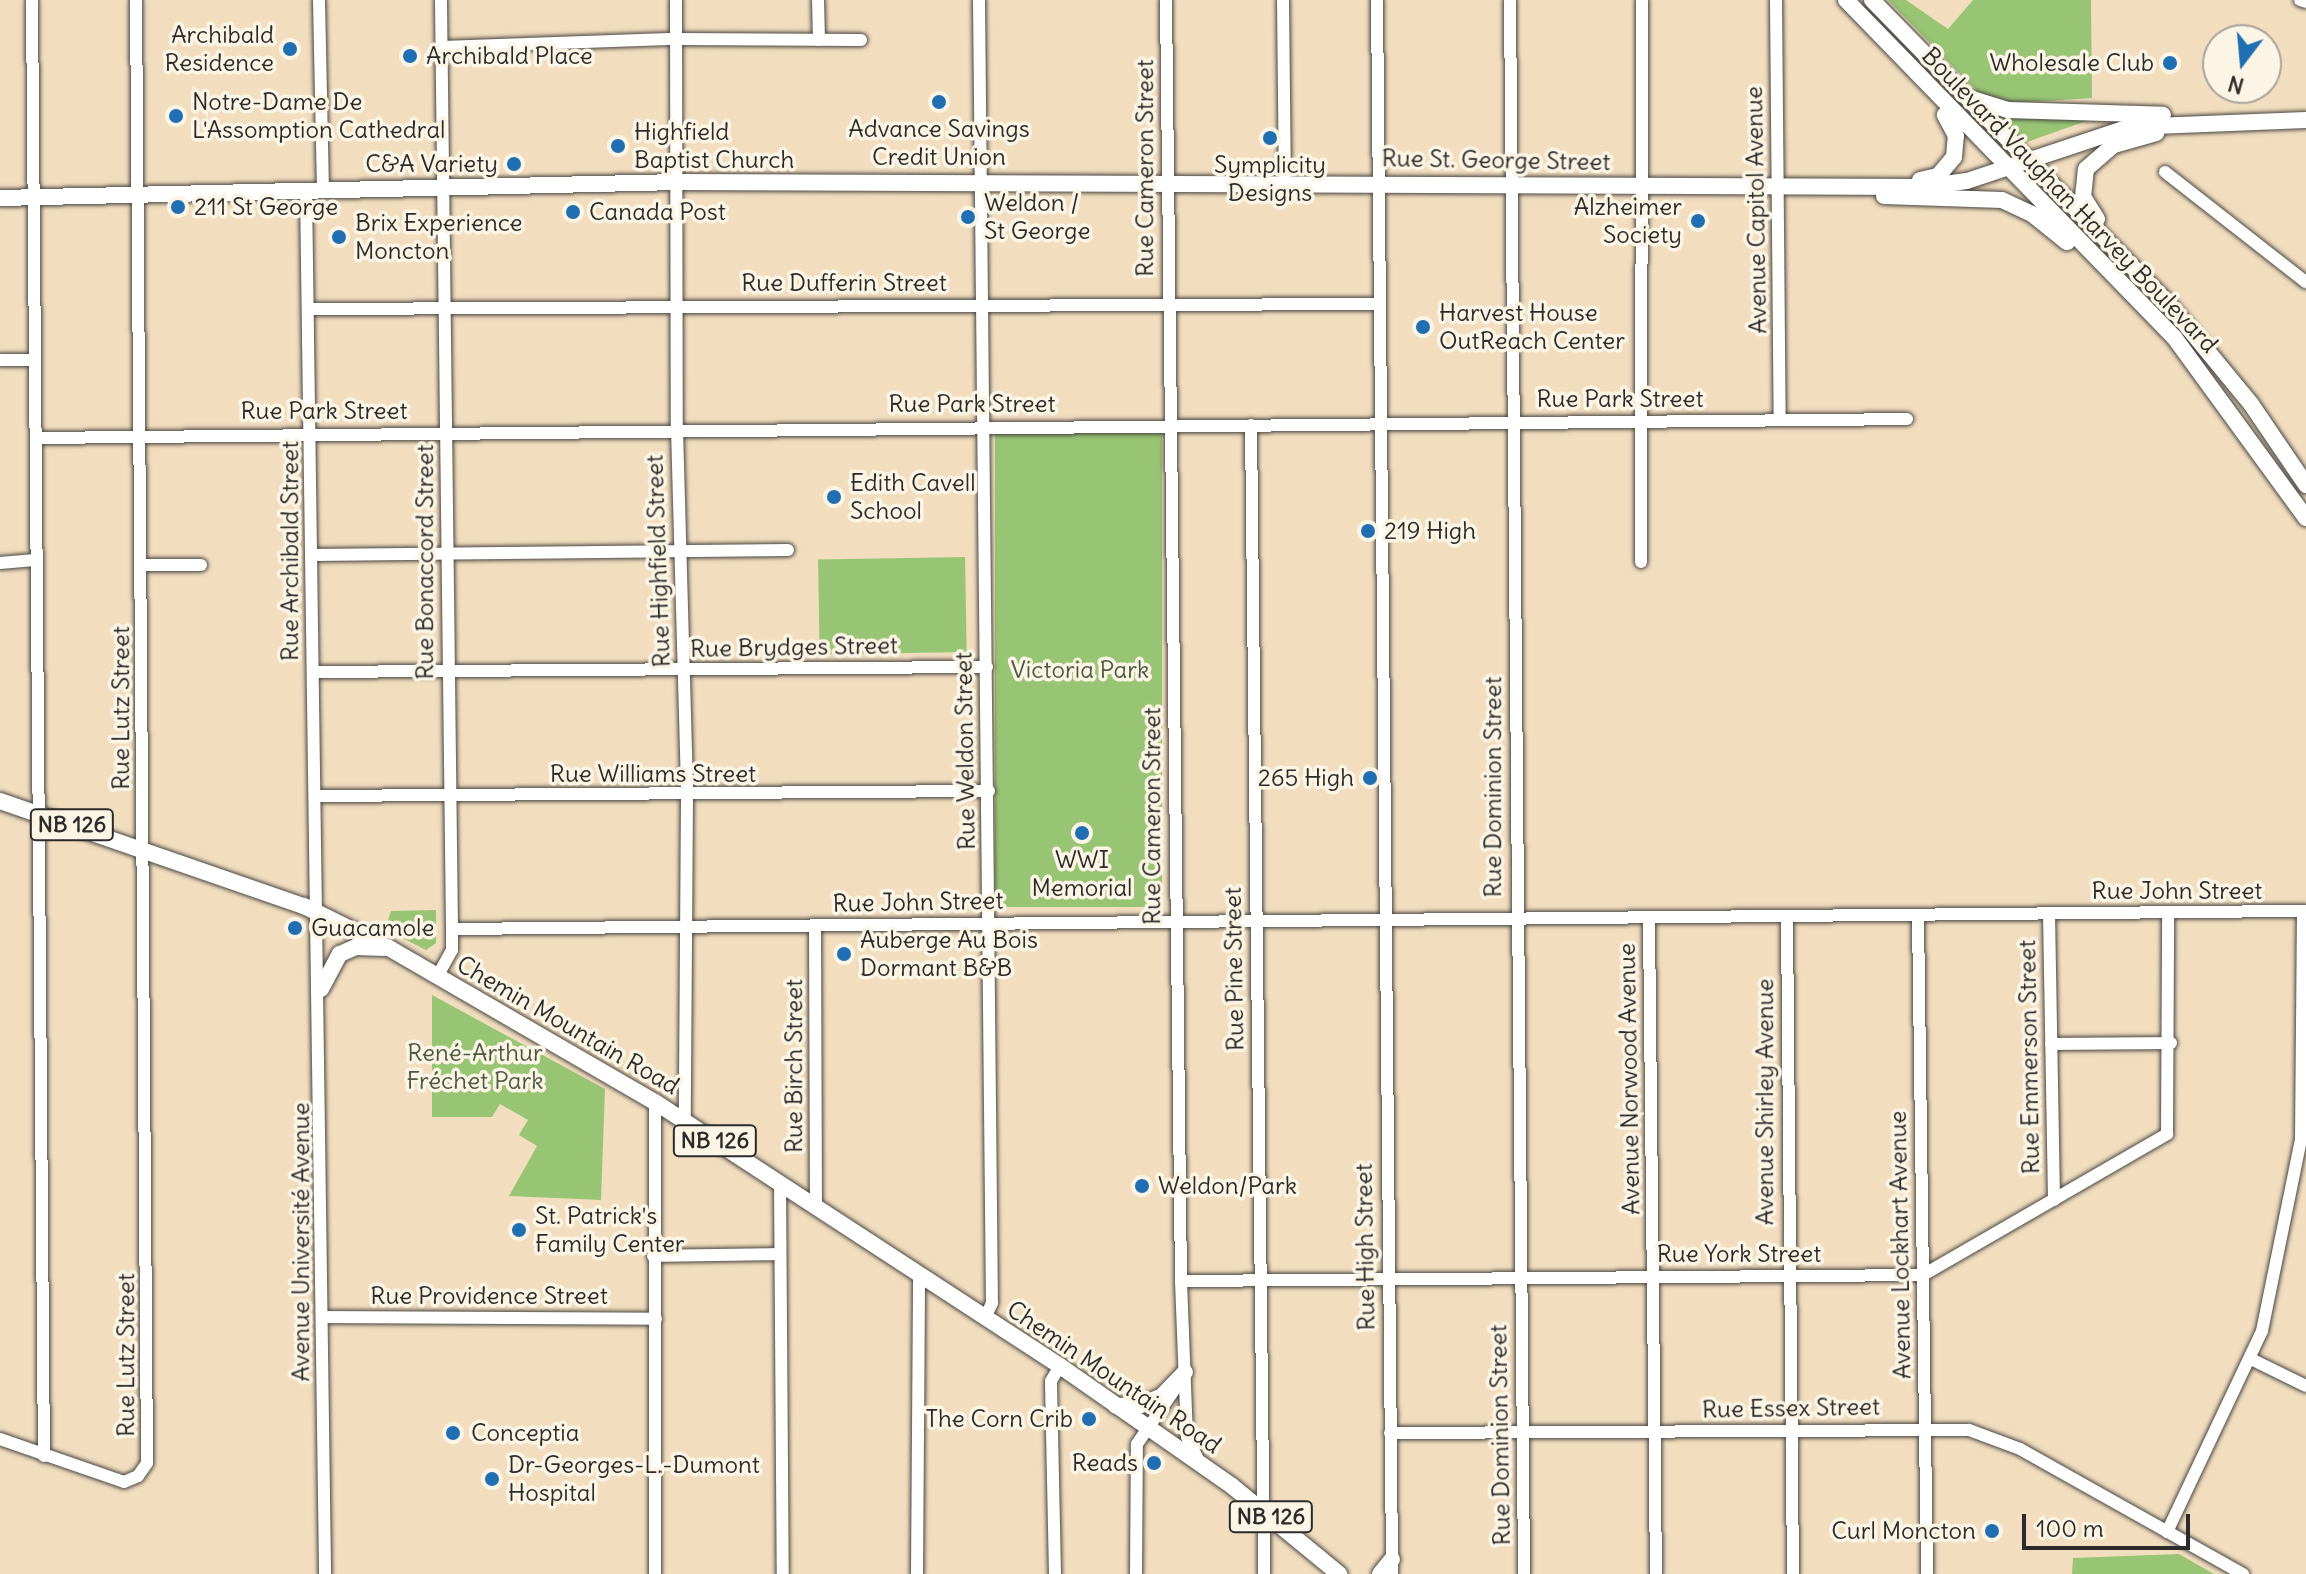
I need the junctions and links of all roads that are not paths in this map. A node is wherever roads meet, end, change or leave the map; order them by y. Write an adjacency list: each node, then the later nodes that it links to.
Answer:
1 (32, 0): 39 (street)
2 (136, 0): 38 (street, Rue Lutz Street)
3 (319, 0): 37 (street, Rue Archibald Street)
4 (441, 0): 19 (street, Rue Bonaccord Street)
5 (676, 0): 16 (street, Rue Highfield Street)
6 (818, 0): 17 (street)
7 (979, 0): 27 (street, Rue Weldon Street)
8 (1166, 0): 30 (street, Rue Cameron Street)
9 (1283, 0): 29 (street)
10 (1377, 0): 31 (street, Rue High Street)
11 (1510, 0): 32 (street, Rue Dominion Street)
12 (1642, 0): 33 (street)
13 (1776, 0): 34 (street, Avenue Capitol Avenue)
14 (1846, 0): 20 (main road, Boulevard Vaughan Harvey Boulevard)
15 (1872, 0): 21 (main road, Boulevard Vaughan Harvey Boulevard)
16 (676, 39): 17 (street); 19 (street); 28 (street, Rue Highfield Street)
17 (819, 40): 18 (street)
18 (861, 40)
19 (442, 47): 35 (street, Rue Bonaccord Street)
20 (1914, 75): 25 (main road, Boulevard Vaughan Harvey Boulevard); 36 (main road)
21 (1960, 94): 23 (main road); 24 (main road, Boulevard Vaughan Harvey Boulevard)
22 (2306, 120): 23 (main road)
23 (2260, 121): 24 (main road, Rue St. George Street); 41 (main road)
24 (2027, 160): 25 (main road, Rue St. George Street); 41 (main road, Boulevard Vaughan Harvey Boulevard)
25 (2006, 167): 36 (main road, Rue St. George Street); 49 (main road, Boulevard Vaughan Harvey Boulevard)
26 (2165, 172): 42 (street)
27 (983, 181): 28 (main road, Rue St. George Street); 30 (main road, Rue St. George Street); 43 (street, Rue Weldon Street)
28 (677, 182): 35 (main road, Rue St. George Street); 47 (street, Rue Highfield Street)
29 (1285, 182): 30 (main road, Rue St. George Street); 31 (main road, Rue St. George Street)
30 (1169, 183): 44 (street, Rue Cameron Street)
31 (1381, 183): 32 (main road, Rue St. George Street); 45 (street, Rue High Street)
32 (1513, 183): 33 (main road, Rue St. George Street); 54 (street, Rue Dominion Street)
33 (1644, 185): 34 (main road, Rue St. George Street); 55 (street)
34 (1776, 187): 36 (main road, Rue St. George Street); 53 (street, Avenue Capitol Avenue)
35 (443, 188): 37 (main road, Rue St. George Street); 46 (street, Rue Bonaccord Street)
36 (1843, 188): 49 (main road)
37 (314, 191): 38 (main road, Rue St. George Street); 48 (street, Rue Archibald Street)
38 (137, 195): 39 (main road, Rue St. George Street); 63 (street, Rue Lutz Street)
39 (33, 197): 40 (main road, Rue St. George Street); 51 (street)
40 (0, 198)
41 (2119, 250): 65 (main road, Boulevard Vaughan Harvey Boulevard)
42 (2306, 282)
43 (983, 304): 44 (street, Rue Dufferin Street); 47 (street, Rue Dufferin Street); 58 (street, Rue Weldon Street)
44 (1168, 304): 45 (street, Rue Dufferin Street); 57 (street, Rue Cameron Street)
45 (1378, 304): 56 (street, Rue High Street)
46 (446, 306): 47 (street, Rue Dufferin Street); 48 (street, Rue Dufferin Street); 61 (street, Rue Bonaccord Street)
47 (678, 306): 60 (street, Rue Highfield Street)
48 (310, 309): 62 (street, Rue Archibald Street)
49 (2158, 321): 66 (main road, Boulevard Vaughan Harvey Boulevard)
50 (0, 360): 51 (street)
51 (35, 360): 64 (street)
52 (1907, 419): 53 (street, Rue Park Street)
53 (1780, 420): 55 (street, Rue Park Street)
54 (1512, 421): 55 (street, Rue Park Street); 56 (street, Rue Park Street); 94 (street, Rue Dominion Street)
55 (1642, 421): 72 (street)
56 (1379, 422): 59 (street, Rue Park Street); 93 (street, Rue High Street)
57 (1171, 424): 58 (street, Rue Park Street); 59 (street, Rue Park Street); 96 (street, Rue Cameron Street)
58 (985, 425): 60 (street, Rue Park Street); 76 (street, Rue Weldon Street)
59 (1251, 425): 98 (street, Rue Pine Street)
60 (677, 429): 61 (street, Rue Park Street); 67 (street, Rue Highfield Street)
61 (446, 431): 62 (street, Rue Park Street); 69 (street, Rue Bonaccord Street)
62 (312, 433): 63 (street, Rue Park Street); 70 (street, Rue Archibald Street)
63 (140, 435): 64 (street, Rue Park Street); 74 (street, Rue Lutz Street)
64 (37, 438): 71 (street)
65 (2306, 485)
66 (2306, 518)
67 (680, 547): 68 (street); 69 (street); 77 (street, Rue Highfield Street)
68 (788, 550)
69 (447, 551): 70 (street); 79 (street, Rue Bonaccord Street)
70 (311, 555): 78 (street, Rue Archibald Street)
71 (35, 560): 73 (street); 85 (street)
72 (1641, 562)
73 (0, 563)
74 (143, 565): 75 (street); 86 (street, Rue Lutz Street)
75 (201, 565)
76 (987, 667): 77 (street, Rue Brydges Street); 80 (street, Rue Weldon Street)
77 (683, 670): 79 (street, Rue Brydges Street); 82 (street, Rue Highfield Street)
78 (313, 672): 79 (street, Rue Brydges Street); 81 (street, Rue Archibald Street)
79 (448, 672): 83 (street, Rue Bonaccord Street)
80 (989, 791): 82 (street, Rue Williams Street); 97 (street, Rue Weldon Street)
81 (317, 796): 83 (street, Rue Williams Street); 87 (street, Rue Archibald Street)
82 (687, 796): 83 (street, Rue Williams Street); 99 (street, Rue Highfield Street)
83 (449, 798): 101 (street, Rue Bonaccord Street)
84 (0, 801): 85 (main road, Chemin Mountain Road / NB 126)
85 (39, 814): 86 (main road, Chemin Mountain Road / NB 126); 137 (street)
86 (144, 850): 87 (main road, Chemin Mountain Road / NB 126); 137 (street, Rue Lutz Street)
87 (315, 911): 102 (main road, Chemin Mountain Road / NB 126); 104 (street, Avenue Université Avenue)
88 (2305, 912): 90 (street, Rue John Street); 125 (street)
89 (2049, 913): 90 (street, Rue John Street); 91 (street, Rue John Street); 106 (street, Rue Emmerson Street)
90 (2168, 913): 105 (street)
91 (1918, 915): 92 (street, Rue John Street); 115 (street, Avenue Lockhart Avenue)
92 (1787, 918): 95 (street, Rue John Street); 116 (street, Avenue Shirley Avenue)
93 (1384, 920): 94 (street, Rue John Street); 98 (street, Rue John Street); 118 (street, Rue High Street)
94 (1516, 920): 95 (street, Rue John Street); 119 (street, Rue Dominion Street)
95 (1649, 920): 117 (street, Avenue Norwood Avenue)
96 (1174, 921): 97 (street, Rue John Street); 98 (street, Rue John Street); 120 (street, Rue Cameron Street)
97 (989, 922): 100 (street, Rue John Street); 123 (street, Rue Weldon Street)
98 (1254, 922): 121 (street, Rue Pine Street)
99 (684, 925): 100 (street, Rue John Street); 101 (street, Rue John Street); 108 (street, Rue Highfield Street)
100 (815, 925): 111 (street, Rue Birch Street)
101 (452, 929): 103 (street, Rue Bonaccord Street)
102 (389, 948): 103 (main road, Chemin Mountain Road / NB 126); 104 (main road)
103 (437, 977): 107 (main road, Chemin Mountain Road / NB 126)
104 (321, 989): 122 (street, Avenue Université Avenue)
105 (2171, 1043): 106 (street); 110 (street, Rue York Street)
106 (2051, 1044): 110 (street, Rue Emmerson Street)
107 (655, 1102): 108 (main road, Chemin Mountain Road / NB 126); 113 (street)
108 (685, 1121): 109 (main road, Chemin Mountain Road / NB 126)
109 (780, 1183): 111 (main road, Chemin Mountain Road / NB 126); 112 (street)
110 (2054, 1200): 115 (street, Rue York Street)
111 (816, 1206): 114 (main road, Chemin Mountain Road / NB 126)
112 (779, 1254): 113 (street); 144 (street)
113 (653, 1256): 124 (street)
114 (919, 1275): 123 (main road, Chemin Mountain Road / NB 126); 145 (street)
115 (1923, 1275): 116 (street, Rue York Street); 132 (street, Avenue Lockhart Avenue)
116 (1789, 1276): 117 (street, Rue York Street); 131 (street, Avenue Shirley Avenue)
117 (1654, 1277): 119 (street, Rue York Street); 134 (street, Avenue Norwood Avenue)
118 (1388, 1279): 119 (street, Rue York Street); 121 (street, Rue York Street); 135 (street, Rue High Street)
119 (1520, 1279): 133 (street, Rue Dominion Street)
120 (1181, 1281): 121 (street, Rue York Street); 127 (street, Rue Cameron Street)
121 (1261, 1281): 139 (street, Rue Pine Street)
122 (323, 1317): 124 (street, Rue Providence Street); 142 (street, Avenue Université Avenue)
123 (985, 1318): 126 (main road, Chemin Mountain Road / NB 126)
124 (656, 1319): 143 (street)
125 (2253, 1360): 128 (street); 140 (street)
126 (1060, 1366): 129 (main road, Chemin Mountain Road / NB 126); 146 (street)
127 (1185, 1372): 129 (main road); 130 (street); 138 (street, Rue Cameron Street)
128 (2306, 1386)
129 (1116, 1406): 130 (main road, Chemin Mountain Road / NB 126)
130 (1149, 1429): 138 (main road, Chemin Mountain Road / NB 126); 147 (street)
131 (1790, 1429): 132 (street, Rue Essex Street); 134 (street, Rue Essex Street); 153 (street, Avenue Shirley Avenue)
132 (1924, 1429): 140 (street, Rue Essex Street); 154 (street, Avenue Lockhart Avenue)
133 (1520, 1431): 134 (street, Rue Essex Street); 135 (street, Rue Essex Street); 151 (street, Rue Dominion Street)
134 (1655, 1432): 152 (street, Avenue Norwood Avenue)
135 (1390, 1433): 141 (street, Rue High Street)
136 (0, 1439): 137 (street)
137 (44, 1456)
138 (1201, 1464): 139 (main road, Chemin Mountain Road / NB 126)
139 (1264, 1512): 148 (street, Rue Pine Street); 149 (main road, Chemin Mountain Road / NB 126)
140 (2167, 1532): 155 (street, Rue Essex Street)
141 (1392, 1566): 150 (main road)
142 (325, 1574)
143 (655, 1574)
144 (783, 1574)
145 (917, 1574)
146 (1055, 1574)
147 (1136, 1574)
148 (1264, 1574)
149 (1339, 1574)
150 (1380, 1574)
151 (1524, 1574)
152 (1656, 1574)
153 (1793, 1574)
154 (1927, 1574)
155 (2243, 1574)

